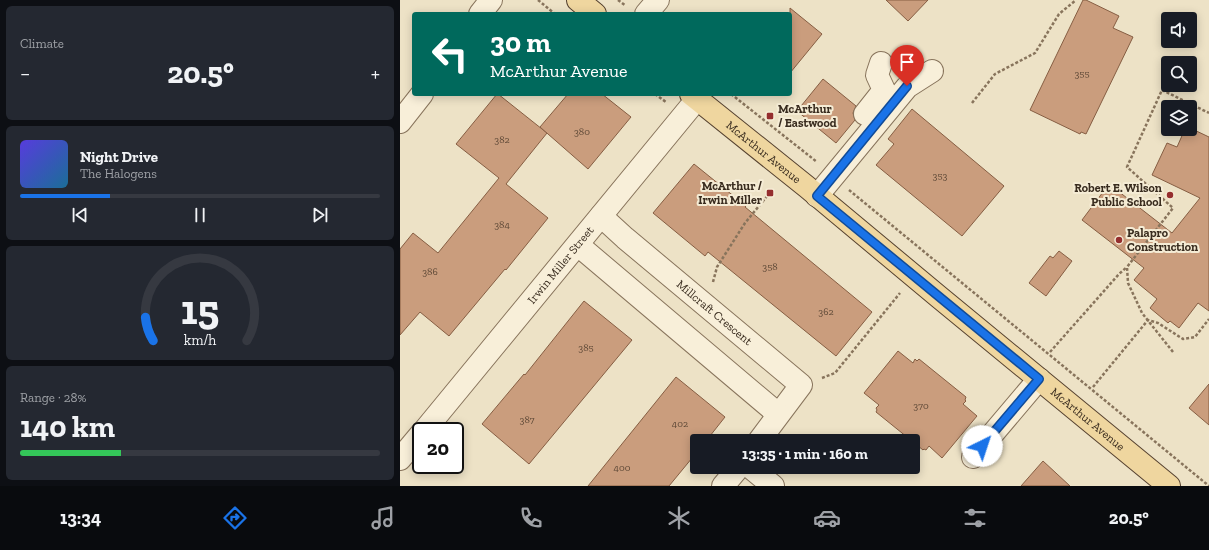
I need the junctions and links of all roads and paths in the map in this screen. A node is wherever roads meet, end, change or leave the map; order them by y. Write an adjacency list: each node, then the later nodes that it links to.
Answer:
1 (491, 0): 6 (street)
2 (538, 0): 7 (path)
3 (578, 0): 8 (main road)
4 (658, 0): 9 (street)
5 (1076, 0): 15 (path)
6 (482, 12)
7 (553, 12)
8 (593, 12)
9 (648, 12)
10 (881, 63): 18 (street)
11 (932, 71): 18 (street)
12 (420, 96): 17 (street)
13 (694, 96): 19 (main road, McArthur Avenue); 21 (street, Irwin Miller Street)
14 (733, 96): 18 (path)
15 (972, 103)
16 (1209, 113): 23 (path)
17 (400, 122)
18 (828, 172): 19 (street); 44 (path)
19 (812, 192): 24 (main road, McArthur Avenue)
20 (768, 195): 25 (path)
21 (601, 216): 22 (street, Irwin Miller Street); 25 (street, Millcraft Crescent)
22 (578, 245): 33 (street); 34 (street, Irwin Miller Street)
23 (1127, 267): 27 (path); 28 (path)
24 (914, 276): 30 (main road, McArthur Avenue); 31 (path)
25 (708, 308): 31 (street, Millcraft Crescent)
26 (1209, 319): 27 (path)
27 (1148, 320): 29 (path); 32 (path)
28 (1050, 352)
29 (1173, 352)
30 (1039, 379): 37 (street); 43 (main road, McArthur Avenue)
31 (801, 385): 33 (street)
32 (1093, 387)
33 (778, 414): 35 (street)
34 (431, 422)
35 (764, 434)
36 (412, 445): 38 (street)
37 (973, 457)
38 (400, 459)
39 (733, 474): 41 (street)
40 (758, 474): 42 (street)
41 (723, 486)
42 (773, 486)
43 (1168, 486)
44 (1209, 486)

